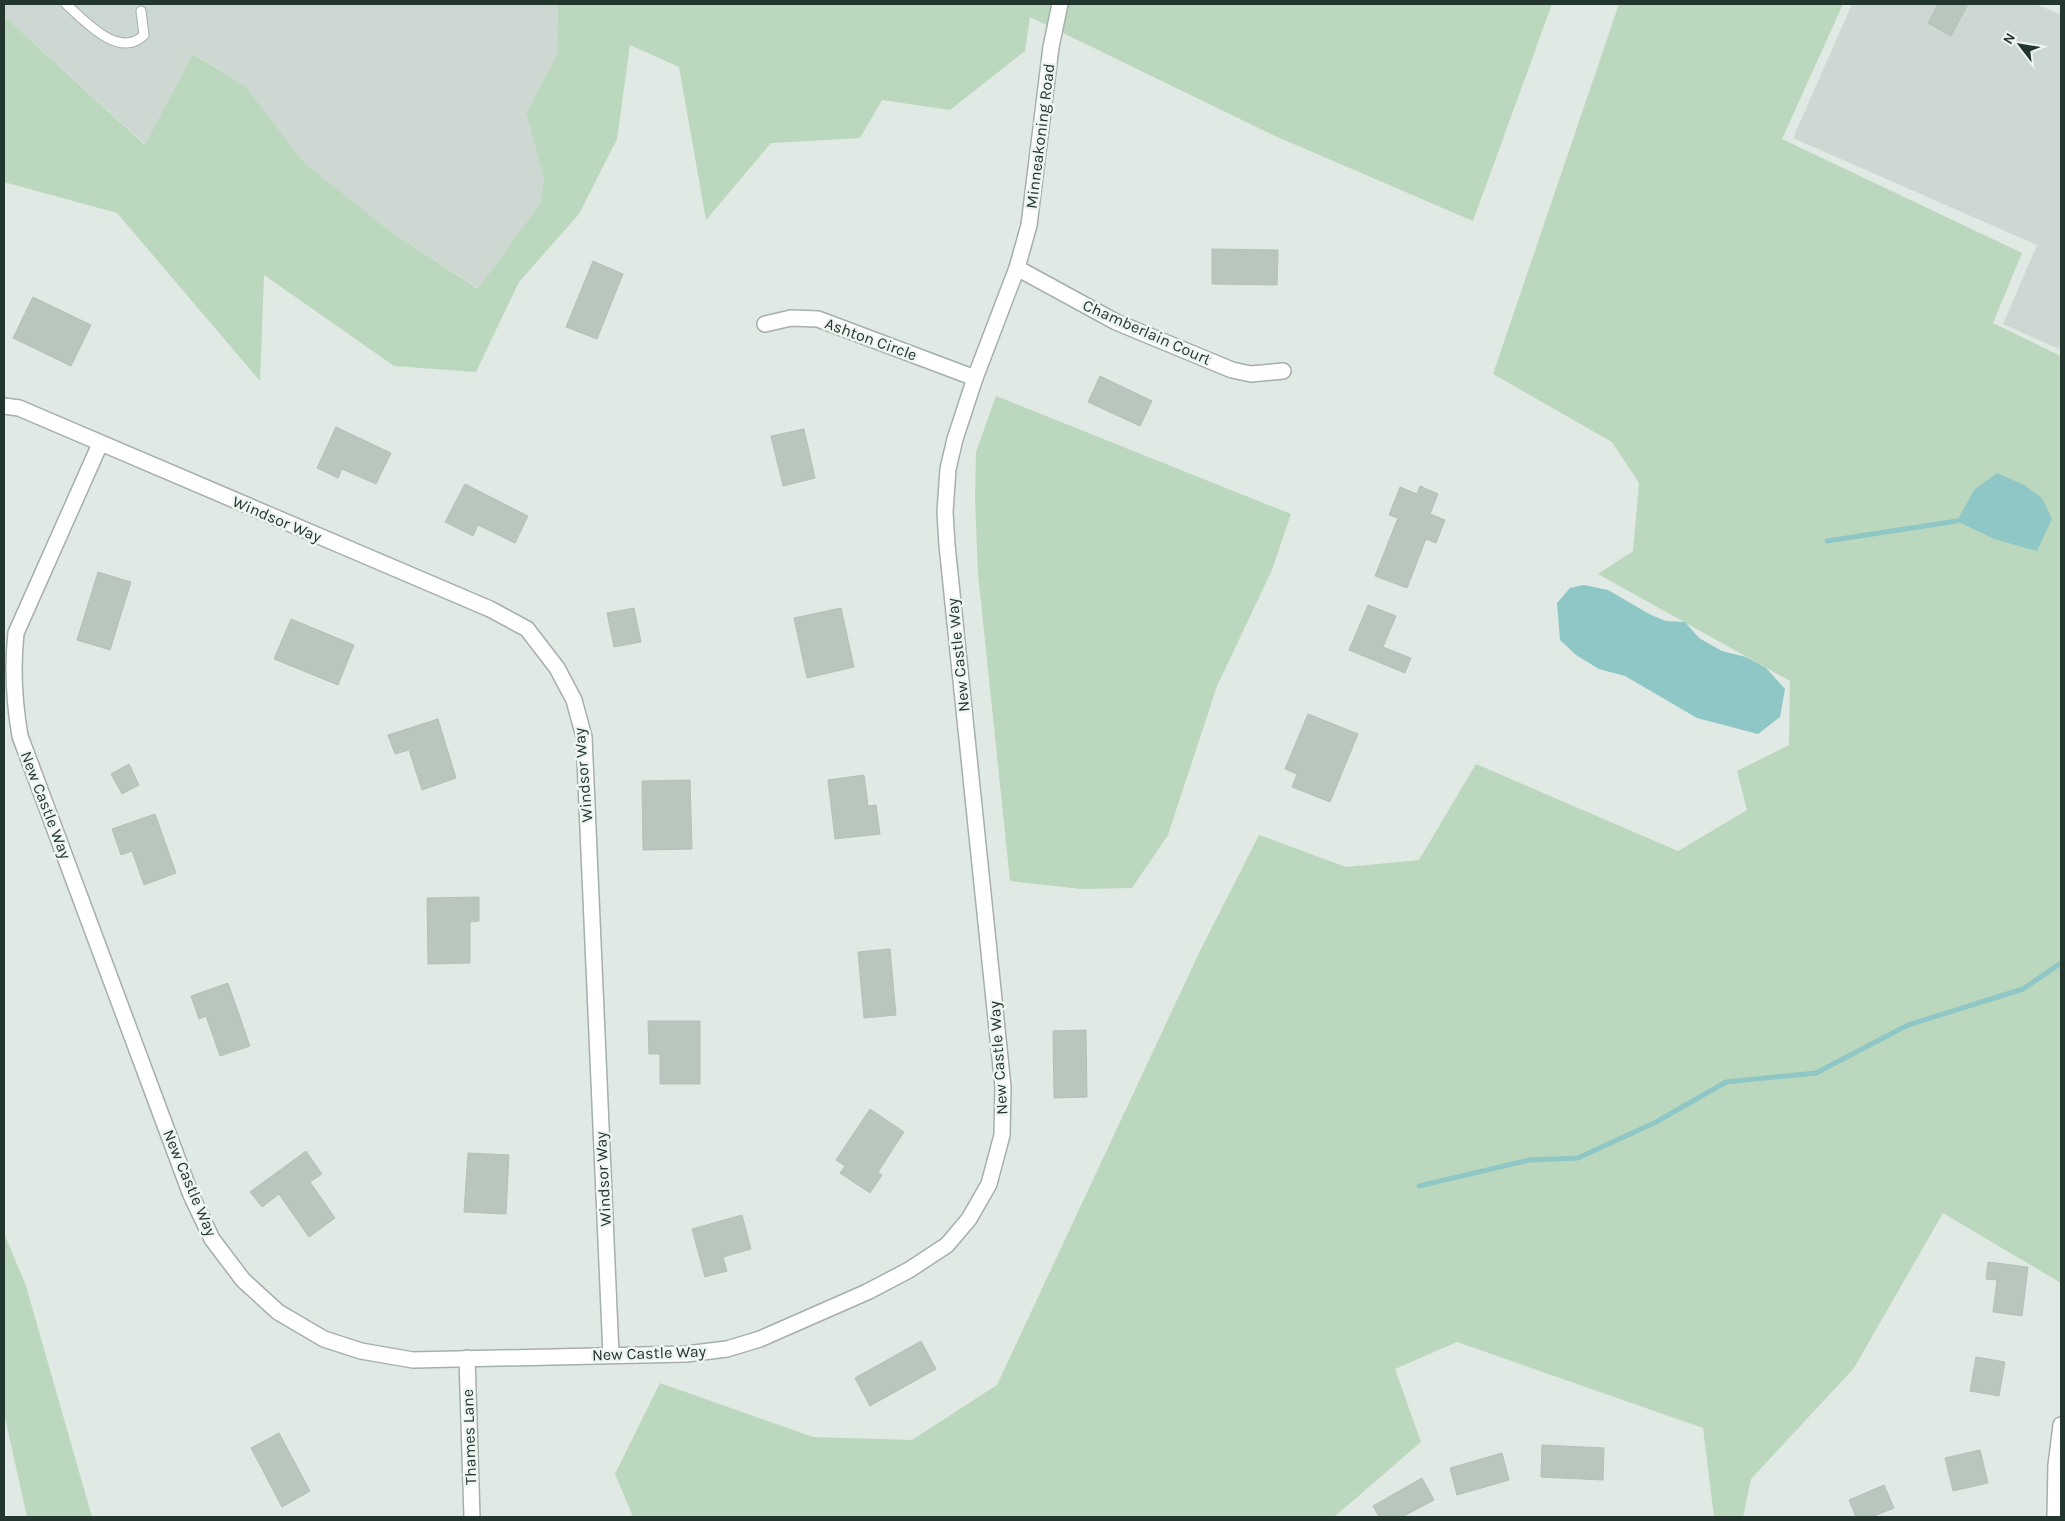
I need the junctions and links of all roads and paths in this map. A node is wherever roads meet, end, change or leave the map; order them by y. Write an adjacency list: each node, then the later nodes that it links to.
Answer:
1 (66, 4): 3 (lane)
2 (1060, 4): 4 (street, Minneakoning Road)
3 (141, 11)
4 (1017, 268): 6 (street, Chamberlain Court); 7 (street, New Castle Way)
5 (765, 324): 7 (street, Ashton Circle)
6 (1283, 371)
7 (975, 378): 10 (street, New Castle Way)
8 (4, 406): 9 (street, Windsor Way)
9 (100, 444): 10 (street, Windsor Way); 11 (street, New Castle Way)
10 (611, 1355): 11 (street, New Castle Way)
11 (466, 1358): 13 (street, Thames Lane)
12 (2061, 1425): 14 (street)
13 (472, 1517)
14 (2055, 1517)

